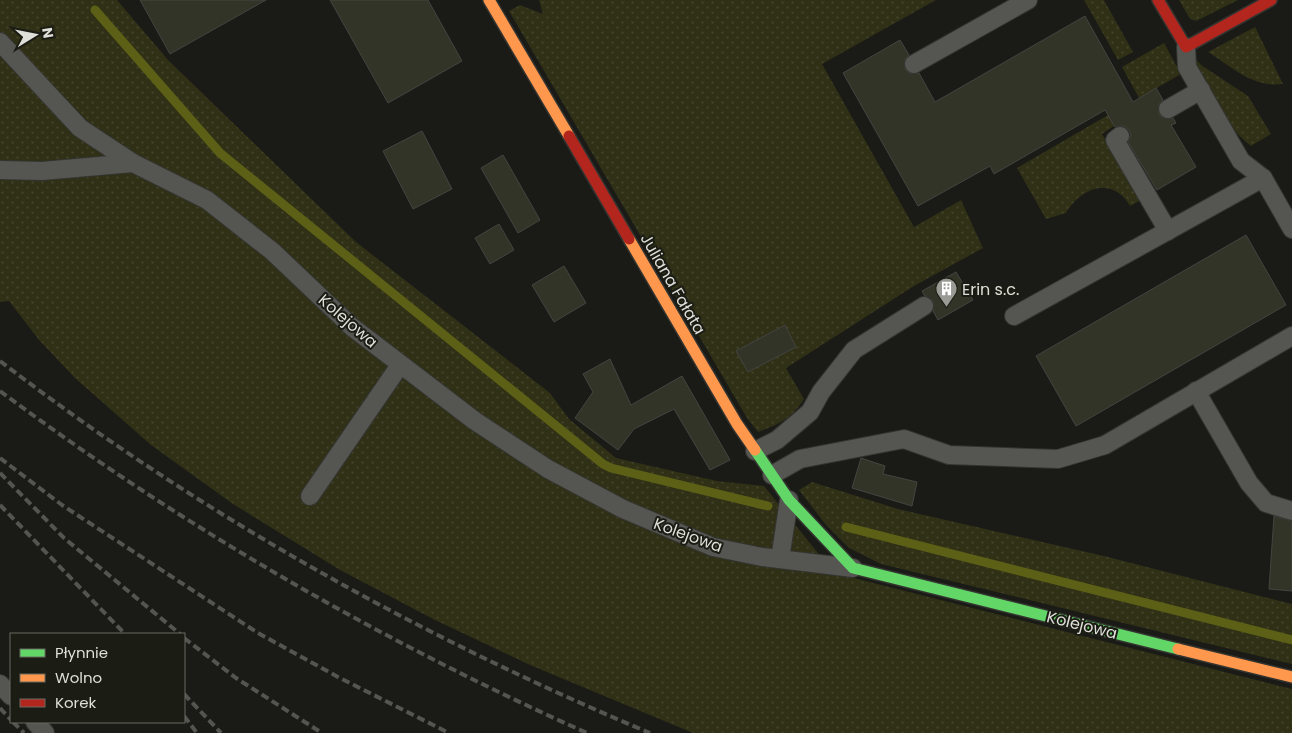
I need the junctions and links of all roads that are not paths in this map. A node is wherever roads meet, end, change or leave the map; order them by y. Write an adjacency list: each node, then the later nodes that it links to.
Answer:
1 (1028, 0): 7 (lane)
2 (1158, 0): 6 (street)
3 (1272, 0): 6 (street)
4 (495, 2): 21 (street, Juliana Fałata)
5 (0, 42): 11 (lane, Kolejowa)
6 (1186, 47): 8 (lane)
7 (914, 64)
8 (1200, 90): 9 (lane); 13 (lane)
9 (1168, 109)
10 (1120, 136): 15 (lane)
11 (134, 163): 12 (lane); 19 (lane, Kolejowa)
12 (0, 170)
13 (1262, 178): 14 (lane); 15 (lane)
14 (1292, 228)
15 (1168, 231): 17 (lane)
16 (924, 306): 21 (lane)
17 (1014, 316)
18 (1292, 336): 20 (lane)
19 (400, 364): 23 (lane); 26 (lane, Kolejowa)
20 (1196, 391): 22 (lane); 25 (lane)
21 (756, 451): 22 (street, Juliana Fałata)
22 (772, 475): 24 (street, Juliana Fałata)
23 (310, 496)
24 (789, 500): 26 (lane); 27 (street, Juliana Fałata)
25 (1292, 511)
26 (780, 559): 27 (lane, Kolejowa)
27 (853, 568): 28 (street, Kolejowa)
28 (1292, 677)
29 (0, 684): 30 (lane)
30 (10, 695)
31 (36, 723): 32 (lane)
32 (45, 733)

